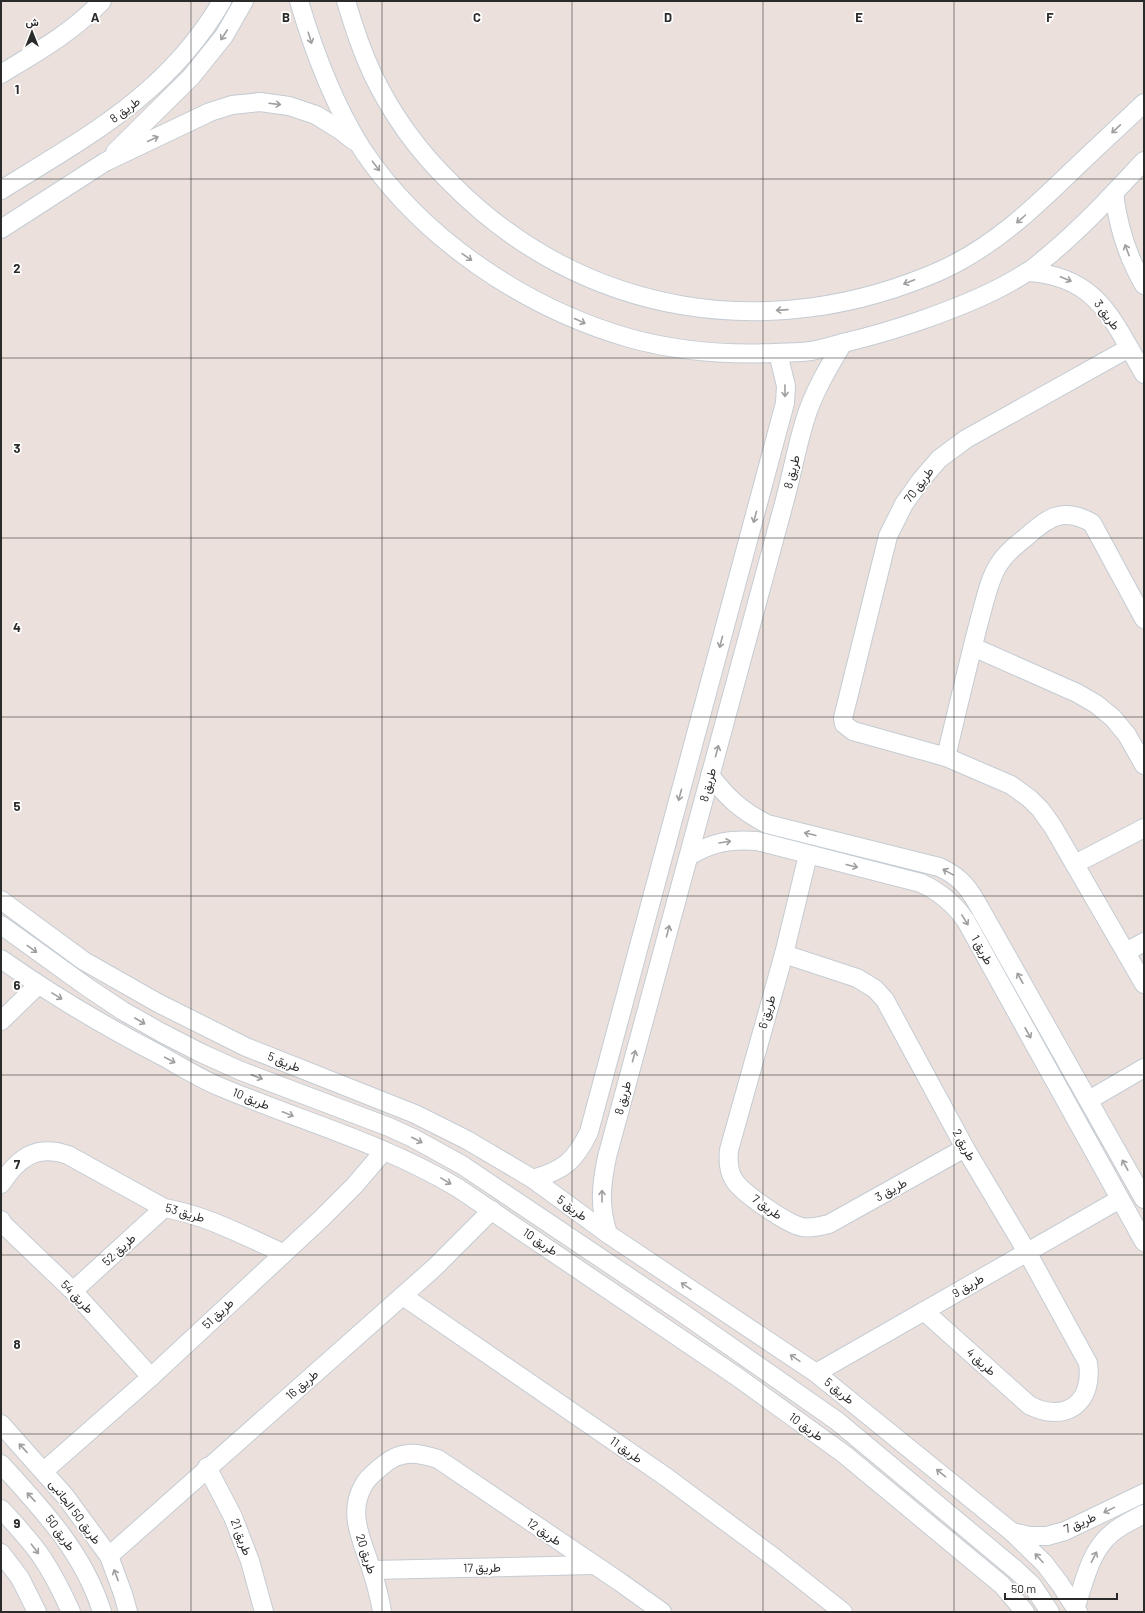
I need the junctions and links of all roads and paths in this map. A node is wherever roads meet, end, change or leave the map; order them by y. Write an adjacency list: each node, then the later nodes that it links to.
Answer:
1 (102, 1): 6 (street)
2 (222, 1): 11 (street, طريق 8)
3 (244, 1): 10 (street, one-way to 10)
4 (299, 1): 8 (street, one-way to 8)
5 (346, 1): 7 (street, one-way to 5)
6 (1, 74)
7 (1144, 103)
8 (362, 148): 10 (street, one-way to 8); 18 (street, one-way to 18)
9 (1144, 161): 12 (street)
10 (105, 162): 13 (street)
11 (1, 190)
12 (1114, 193): 14 (street); 15 (street, one-way to 12)
13 (1, 229)
14 (1028, 272): 16 (street); 17 (street, طريق 3, one-way to 17)
15 (1144, 286)
16 (843, 343): 18 (street); 24 (street, طريق 8, one-way to 16)
17 (1129, 348): 19 (street, طريق 3); 22 (street, طريق 70)
18 (778, 353): 45 (street, طريق 8, one-way to 45)
19 (1144, 374)
20 (1144, 619): 21 (street)
21 (973, 647): 22 (street); 23 (street)
22 (946, 757): 28 (street)
23 (1144, 765)
24 (710, 775): 27 (street, طريق 8); 39 (street, طريق 1, one-way to 24)
25 (1144, 828): 28 (street)
26 (808, 855): 27 (street, طريق 1, one-way to 26); 33 (street, طريق 6); 47 (street, طريق 1, one-way to 47)
27 (689, 856): 53 (street, طريق 8, one-way to 27)
28 (1075, 864): 32 (street)
29 (1, 900): 40 (street, طريق 5)
30 (1, 925): 41 (street, طريق 5, one-way to 41)
31 (1144, 942): 32 (street)
32 (1126, 952): 35 (street)
33 (784, 954): 42 (street, طريق 2); 44 (street, طريق 6)
34 (1, 959): 36 (street, طريق 10)
35 (1144, 984)
36 (38, 985): 37 (street); 43 (street, طريق 10, one-way to 43)
37 (1, 1021)
38 (1144, 1068): 39 (street)
39 (1089, 1100): 48 (street, طريق 1, one-way to 39)
40 (400, 1108): 41 (street); 45 (street, طريق 5)
41 (389, 1127): 86 (street, طريق 5, one-way to 86)
42 (965, 1148): 52 (street, طريق 3); 55 (street, طريق 2)
43 (384, 1150): 50 (street, طريق 10, one-way to 50); 56 (street, طريق 51)
44 (730, 1170): 52 (street, طريق 7)
45 (533, 1179): 53 (street, طريق 5)
46 (1, 1184): 49 (street, طريق 53)
47 (1120, 1199): 54 (street, طريق 1); 55 (street, طريق 9)
48 (1144, 1199)
49 (164, 1208): 56 (street, طريق 53); 57 (street, طريق 52)
50 (492, 1210): 58 (street, طريق 16); 85 (street, طريق 10)
51 (1, 1220): 57 (street, طريق 54)
52 (816, 1227)
53 (608, 1234): 60 (street, طريق 5, one-way to 53)
54 (1144, 1242)
55 (1027, 1252): 59 (street, طريق 9); 62 (street, طريق 2)
56 (283, 1254): 61 (street, طريق 51)
57 (73, 1291): 61 (street, طريق 54)
58 (403, 1296): 65 (street, طريق 16); 84 (street, طريق 11)
59 (924, 1311): 60 (street, طريق 9); 62 (street, طريق 4)
60 (816, 1373): 71 (street, طريق 5, one-way to 60)
61 (151, 1377): 66 (street, طريق 51)
62 (1041, 1411)
63 (1, 1424): 66 (street, طريق 50 الجانبى, one-way to 63)
64 (1, 1464): 79 (street, طريق 50, one-way to 64)
65 (207, 1467): 73 (street, طريق 16); 81 (street, طريق 21)
66 (44, 1471): 73 (street, طريق 50 الجانبى)
67 (1144, 1493): 71 (street, طريق 7, one-way to 71)
68 (358, 1495): 74 (street, طريق 12); 75 (street, طريق 20)
69 (1, 1509): 78 (street, one-way to 78)
70 (1144, 1514): 76 (street, طريق 7, one-way to 70)
71 (1012, 1532): 76 (street, طريق 5, one-way to 71)
72 (1, 1553): 77 (street)
73 (109, 1556): 80 (street, طريق 50 الجانبى, one-way to 73)
74 (593, 1565): 75 (street, طريق 17); 83 (street, طريق 12)
75 (372, 1570): 82 (street, طريق 20)
76 (1077, 1609)
77 (37, 1612)
78 (71, 1612)
79 (102, 1612)
80 (128, 1612)
81 (264, 1612)
82 (382, 1612)
83 (662, 1612)
84 (843, 1612)
85 (1025, 1612)
86 (1050, 1612)

